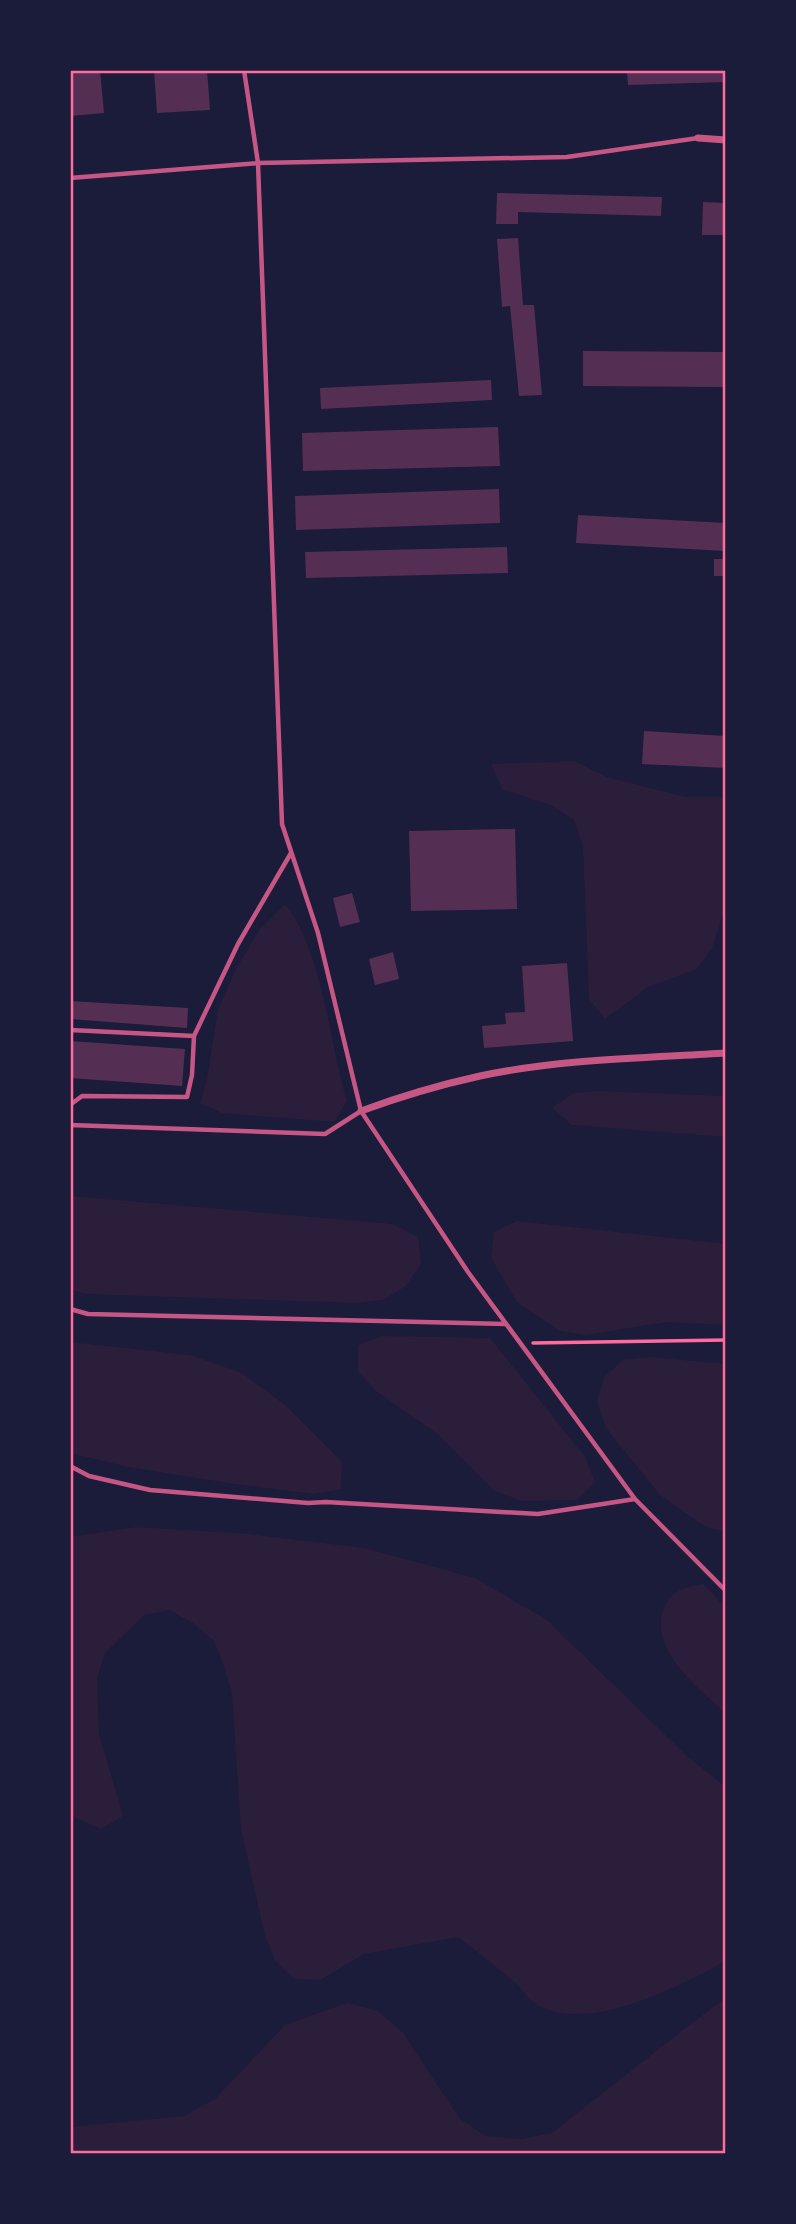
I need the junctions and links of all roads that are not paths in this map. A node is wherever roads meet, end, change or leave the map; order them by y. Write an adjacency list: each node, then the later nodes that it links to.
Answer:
1 (244, 70): 4 (lane)
2 (698, 138): 3 (street); 4 (lane)
3 (726, 140)
4 (258, 163): 5 (lane); 6 (lane)
5 (70, 178)
6 (292, 853): 8 (lane); 11 (lane)
7 (70, 1030): 8 (lane)
8 (194, 1036): 10 (lane)
9 (726, 1053): 11 (street)
10 (70, 1105)
11 (361, 1111): 12 (lane); 14 (lane)
12 (70, 1125)
13 (70, 1309): 14 (lane)
14 (506, 1324): 16 (lane)
15 (70, 1466): 16 (lane)
16 (635, 1499): 17 (lane)
17 (726, 1591)

